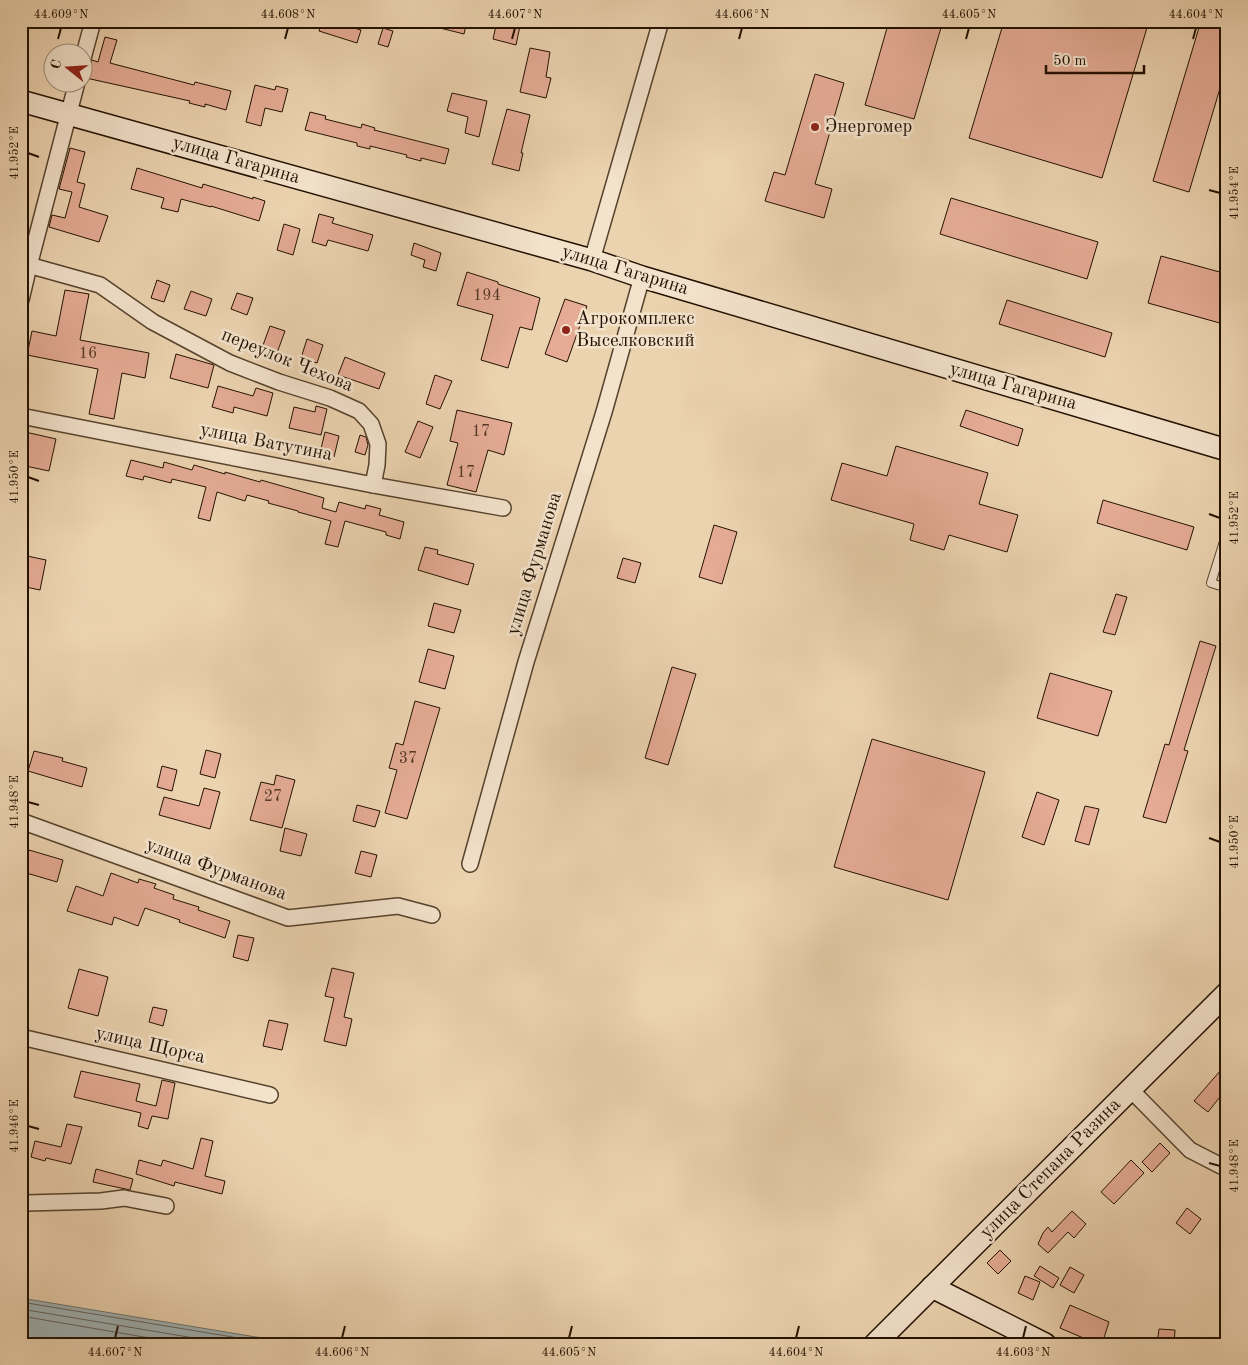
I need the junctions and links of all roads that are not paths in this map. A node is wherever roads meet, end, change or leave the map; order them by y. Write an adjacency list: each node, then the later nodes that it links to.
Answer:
1 (93, 21): 3 (street)
2 (661, 21): 7 (street)
3 (87, 42)
4 (74, 92): 6 (street)
5 (21, 101): 6 (main road, улица Гагарина)
6 (69, 114): 7 (main road, улица Гагарина); 8 (street)
7 (592, 260): 9 (main road, улица Гагарина)
8 (25, 264): 10 (street); 13 (street, переулок Чехова)
9 (642, 277): 12 (main road, улица Гагарина); 18 (street, улица Фурманова)
10 (21, 300)
11 (21, 416): 13 (street, улица Ватутина)
12 (1227, 450)
13 (373, 484): 14 (street, улица Ватутина)
14 (503, 508)
15 (1227, 532): 16 (lane)
16 (1227, 588)
17 (21, 821): 19 (street, улица Фурманова)
18 (470, 864)
19 (432, 914)
20 (1227, 993): 22 (main road, улица Степана Разина)
21 (21, 1037): 23 (street, улица Щорса)
22 (1131, 1090): 24 (street); 27 (main road, улица Степана Разина)
23 (270, 1095)
24 (1227, 1169)
25 (21, 1202): 26 (street)
26 (166, 1206)
27 (932, 1287): 28 (main road, улица Степана Разина); 29 (main road)
28 (875, 1344)
29 (1045, 1344)

